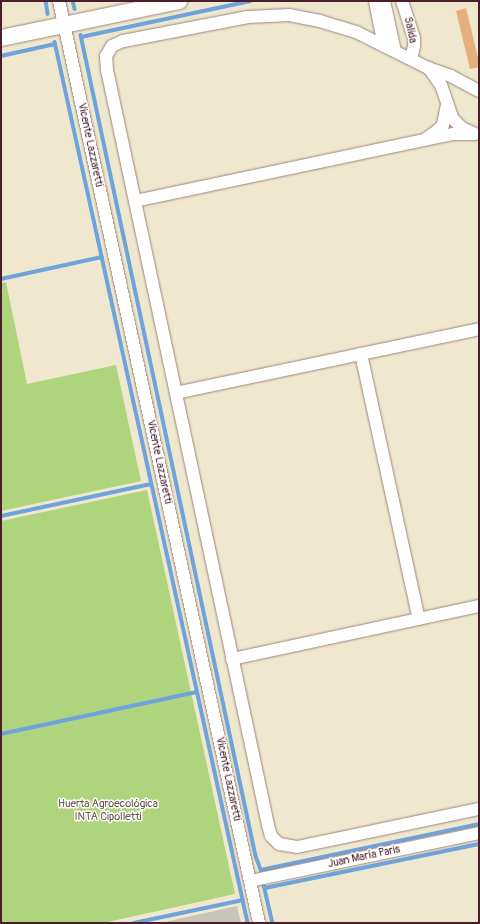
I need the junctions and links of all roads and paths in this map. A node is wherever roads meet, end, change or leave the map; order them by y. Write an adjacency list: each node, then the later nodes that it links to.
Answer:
1 (59, 1): 6 (street, Vicente Lazzaretti)
2 (179, 1): 6 (main road)
3 (375, 1): 8 (street)
4 (384, 1): 8 (street)
5 (402, 1): 9 (street, Salida)
6 (64, 25): 7 (main road); 24 (street, Vicente Lazzaretti)
7 (1, 38)
8 (390, 48): 9 (street); 15 (street)
9 (411, 59): 10 (street)
10 (428, 68): 11 (street); 12 (street)
11 (479, 91)
12 (447, 105): 13 (street); 14 (street)
13 (477, 134): 14 (street)
14 (420, 141): 15 (street)
15 (134, 201): 18 (street)
16 (479, 329): 17 (street)
17 (361, 354): 18 (street); 20 (street)
18 (176, 393): 21 (street)
19 (479, 606): 20 (street)
20 (419, 619): 21 (street)
21 (232, 659): 22 (street)
22 (479, 809)
23 (479, 833): 24 (street, Juan María Paris)
24 (250, 881): 25 (street, Vicente Lazzaretti)
25 (259, 923)

